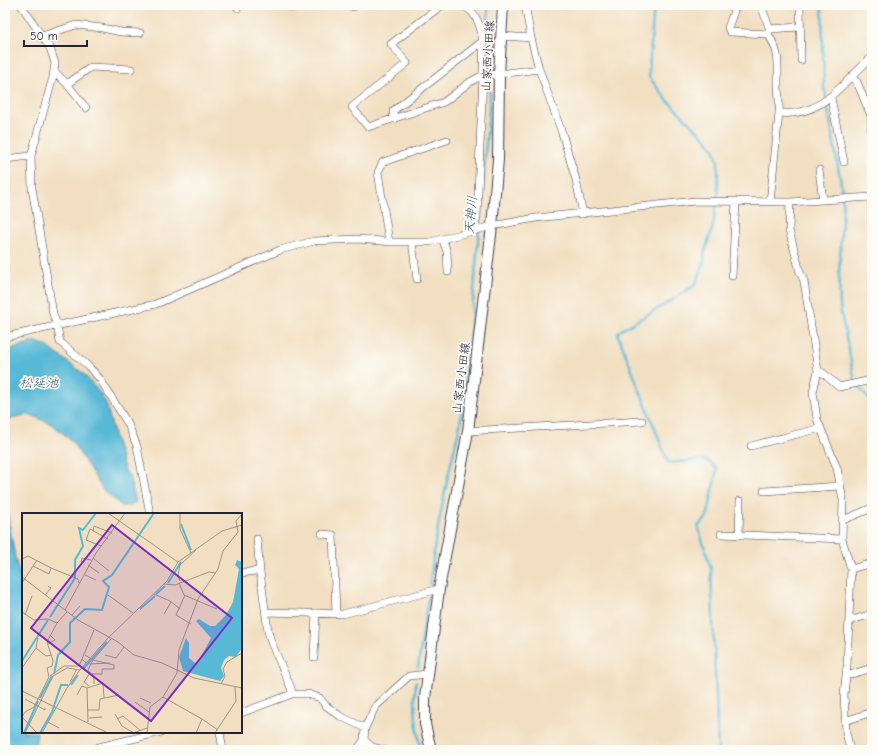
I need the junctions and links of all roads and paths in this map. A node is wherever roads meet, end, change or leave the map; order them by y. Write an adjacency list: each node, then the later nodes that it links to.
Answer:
1 (30, 5): 10 (street)
2 (349, 5): 3 (street)
3 (356, 5)
4 (442, 5): 32 (street)
5 (461, 5): 18 (street)
6 (503, 5): 16 (main road, 山家西小田線)
7 (525, 5): 17 (street)
8 (736, 5): 13 (street)
9 (761, 5): 13 (street)
10 (21, 6): 15 (street)
11 (800, 7): 12 (street)
12 (800, 27): 13 (street); 20 (street)
13 (768, 31): 30 (street)
14 (140, 33): 15 (street)
15 (42, 36): 23 (street)
16 (502, 36): 17 (street); 24 (main road, 山家西小田線)
17 (531, 38): 22 (street)
18 (483, 41): 25 (street); 32 (street)
19 (872, 57): 26 (street)
20 (801, 60)
21 (131, 69): 27 (street)
22 (539, 69): 24 (street); 44 (street)
23 (54, 71): 27 (street); 35 (street)
24 (499, 74): 25 (street); 45 (main road, 山家西小田線)
25 (483, 75): 32 (street); 46 (street)
26 (852, 77): 28 (street); 31 (street)
27 (67, 84): 29 (street)
28 (831, 98): 30 (street); 37 (street)
29 (86, 108)
30 (779, 114): 42 (street)
31 (871, 116): 33 (street)
32 (394, 119)
33 (871, 132)
34 (446, 140): 48 (street)
35 (31, 156): 36 (street); 53 (street)
36 (5, 160)
37 (844, 162)
38 (819, 170): 40 (street)
39 (872, 197): 40 (street)
40 (823, 200): 43 (street)
41 (736, 202): 42 (street); 44 (street); 51 (street)
42 (770, 202): 43 (street)
43 (790, 202): 55 (street)
44 (583, 214): 45 (street)
45 (492, 226): 46 (street); 59 (main road, 山家西小田線)
46 (474, 231): 47 (street)
47 (443, 240): 49 (street); 50 (street)
48 (389, 242): 49 (street); 53 (street)
49 (412, 242): 52 (street)
50 (448, 272)
51 (732, 276)
52 (417, 279)
53 (57, 325): 54 (street); 65 (street)
54 (5, 337)
55 (818, 372): 56 (street); 58 (street)
56 (872, 380)
57 (642, 421): 59 (street)
58 (821, 428): 60 (street); 61 (street)
59 (468, 431): 76 (main road, 山家西小田線)
60 (751, 446)
61 (840, 486): 62 (street); 66 (street)
62 (764, 491)
63 (740, 501): 69 (street)
64 (872, 508): 66 (street)
65 (150, 513)
66 (843, 520): 71 (street)
67 (322, 534): 79 (street)
68 (721, 534): 69 (street)
69 (739, 535): 71 (street)
70 (257, 539): 74 (street)
71 (842, 539): 73 (street)
72 (872, 563): 73 (street)
73 (851, 569): 81 (street)
74 (260, 572): 75 (street); 77 (street)
75 (242, 573)
76 (439, 589): 79 (street); 84 (main road, 山家西小田線)
77 (266, 612): 78 (street); 86 (street)
78 (316, 613): 79 (street); 82 (street)
79 (336, 614)
80 (872, 614): 81 (street)
81 (849, 621): 85 (street)
82 (314, 657)
83 (872, 668): 85 (street)
84 (428, 674): 90 (street); 98 (main road, 山家西小田線)
85 (846, 676): 89 (street)
86 (292, 694): 88 (street); 90 (street)
87 (872, 712): 89 (street)
88 (242, 714)
89 (845, 721): 99 (street)
90 (365, 728): 93 (street)
91 (157, 733): 94 (street)
92 (220, 733): 95 (street)
93 (364, 740): 96 (street); 97 (street)
94 (99, 747)
95 (223, 750)
96 (357, 750)
97 (384, 750)
98 (432, 750)
99 (850, 750)

